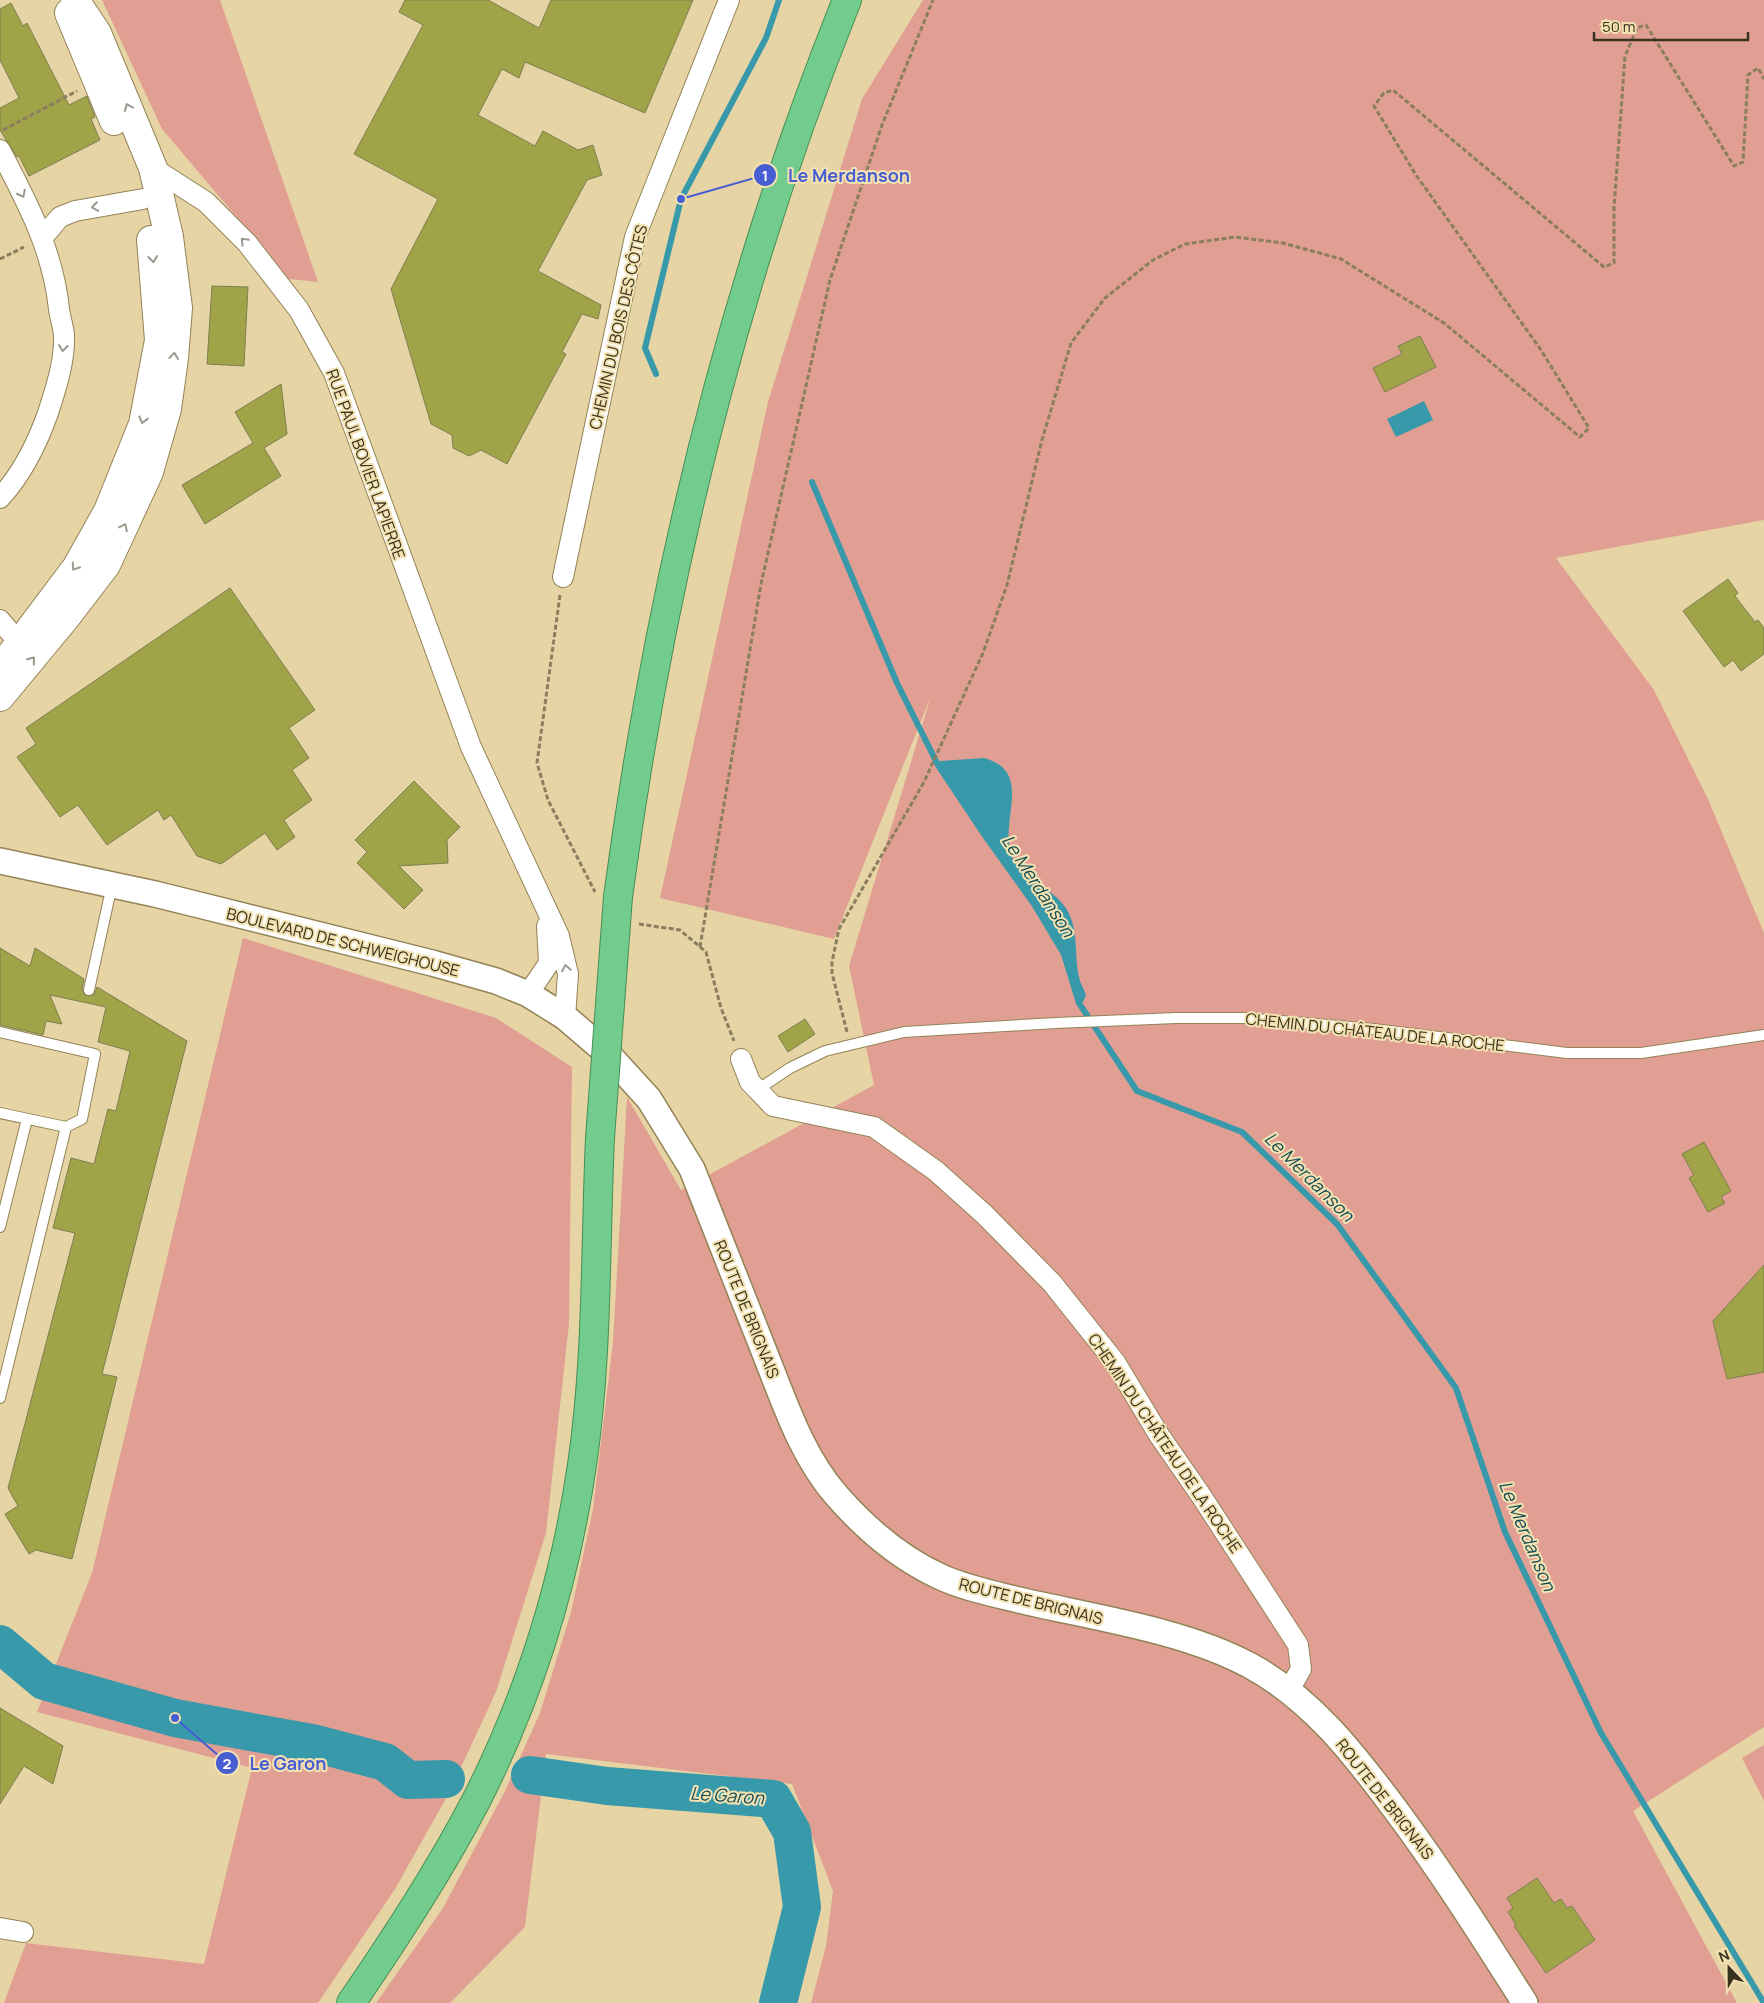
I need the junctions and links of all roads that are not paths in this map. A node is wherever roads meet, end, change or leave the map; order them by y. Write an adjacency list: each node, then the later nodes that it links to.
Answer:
1 (64, 0): 5 (main road)
2 (75, 0): 5 (main road)
3 (729, 0): 11 (street, CHEMIN DU BOIS DES CÔTES)
4 (847, 0): 35 (highway, bridge)
5 (104, 74): 7 (main road, one-way to 5); 8 (main road)
6 (0, 150): 9 (street, one-way to 9)
7 (153, 168): 15 (main road, one-way to 7); 18 (street, RUE PAUL BOVIER LAPIERRE, one-way to 7)
8 (143, 199): 9 (street, one-way to 9); 13 (main road, one-way to 13)
9 (43, 237): 10 (street, one-way to 10)
10 (0, 498)
11 (563, 577)
12 (0, 620): 13 (street)
13 (19, 643): 14 (main road)
14 (0, 669)
15 (0, 697)
16 (0, 861): 17 (street, BOULEVARD DE SCHWEIGHOUSE)
17 (112, 884): 19 (lane); 20 (street, BOULEVARD DE SCHWEIGHOUSE)
18 (543, 900): 20 (street, RUE PAUL BOVIER LAPIERRE); 21 (street, RUE PAUL BOVIER LAPIERRE, one-way to 18)
19 (89, 990)
20 (528, 994): 21 (street, BOULEVARD DE SCHWEIGHOUSE)
21 (565, 1017): 26 (street, BOULEVARD DE SCHWEIGHOUSE)
22 (0, 1032): 29 (lane)
23 (1764, 1035): 25 (lane, CHEMIN DU CHÂTEAU DE LA ROCHE)
24 (741, 1058): 25 (street, CHEMIN DU CHÂTEAU DE LA ROCHE)
25 (757, 1090): 32 (street, CHEMIN DU CHÂTEAU DE LA ROCHE)
26 (649, 1099): 32 (street, ROUTE DE BRIGNAIS)
27 (0, 1113): 28 (lane)
28 (27, 1119): 29 (lane); 30 (lane)
29 (66, 1127): 31 (lane)
30 (0, 1227)
31 (0, 1398)
32 (1289, 1690): 36 (street, ROUTE DE BRIGNAIS)
33 (0, 1928): 34 (street)
34 (23, 1932)
35 (351, 2003)
36 (1525, 2003)

